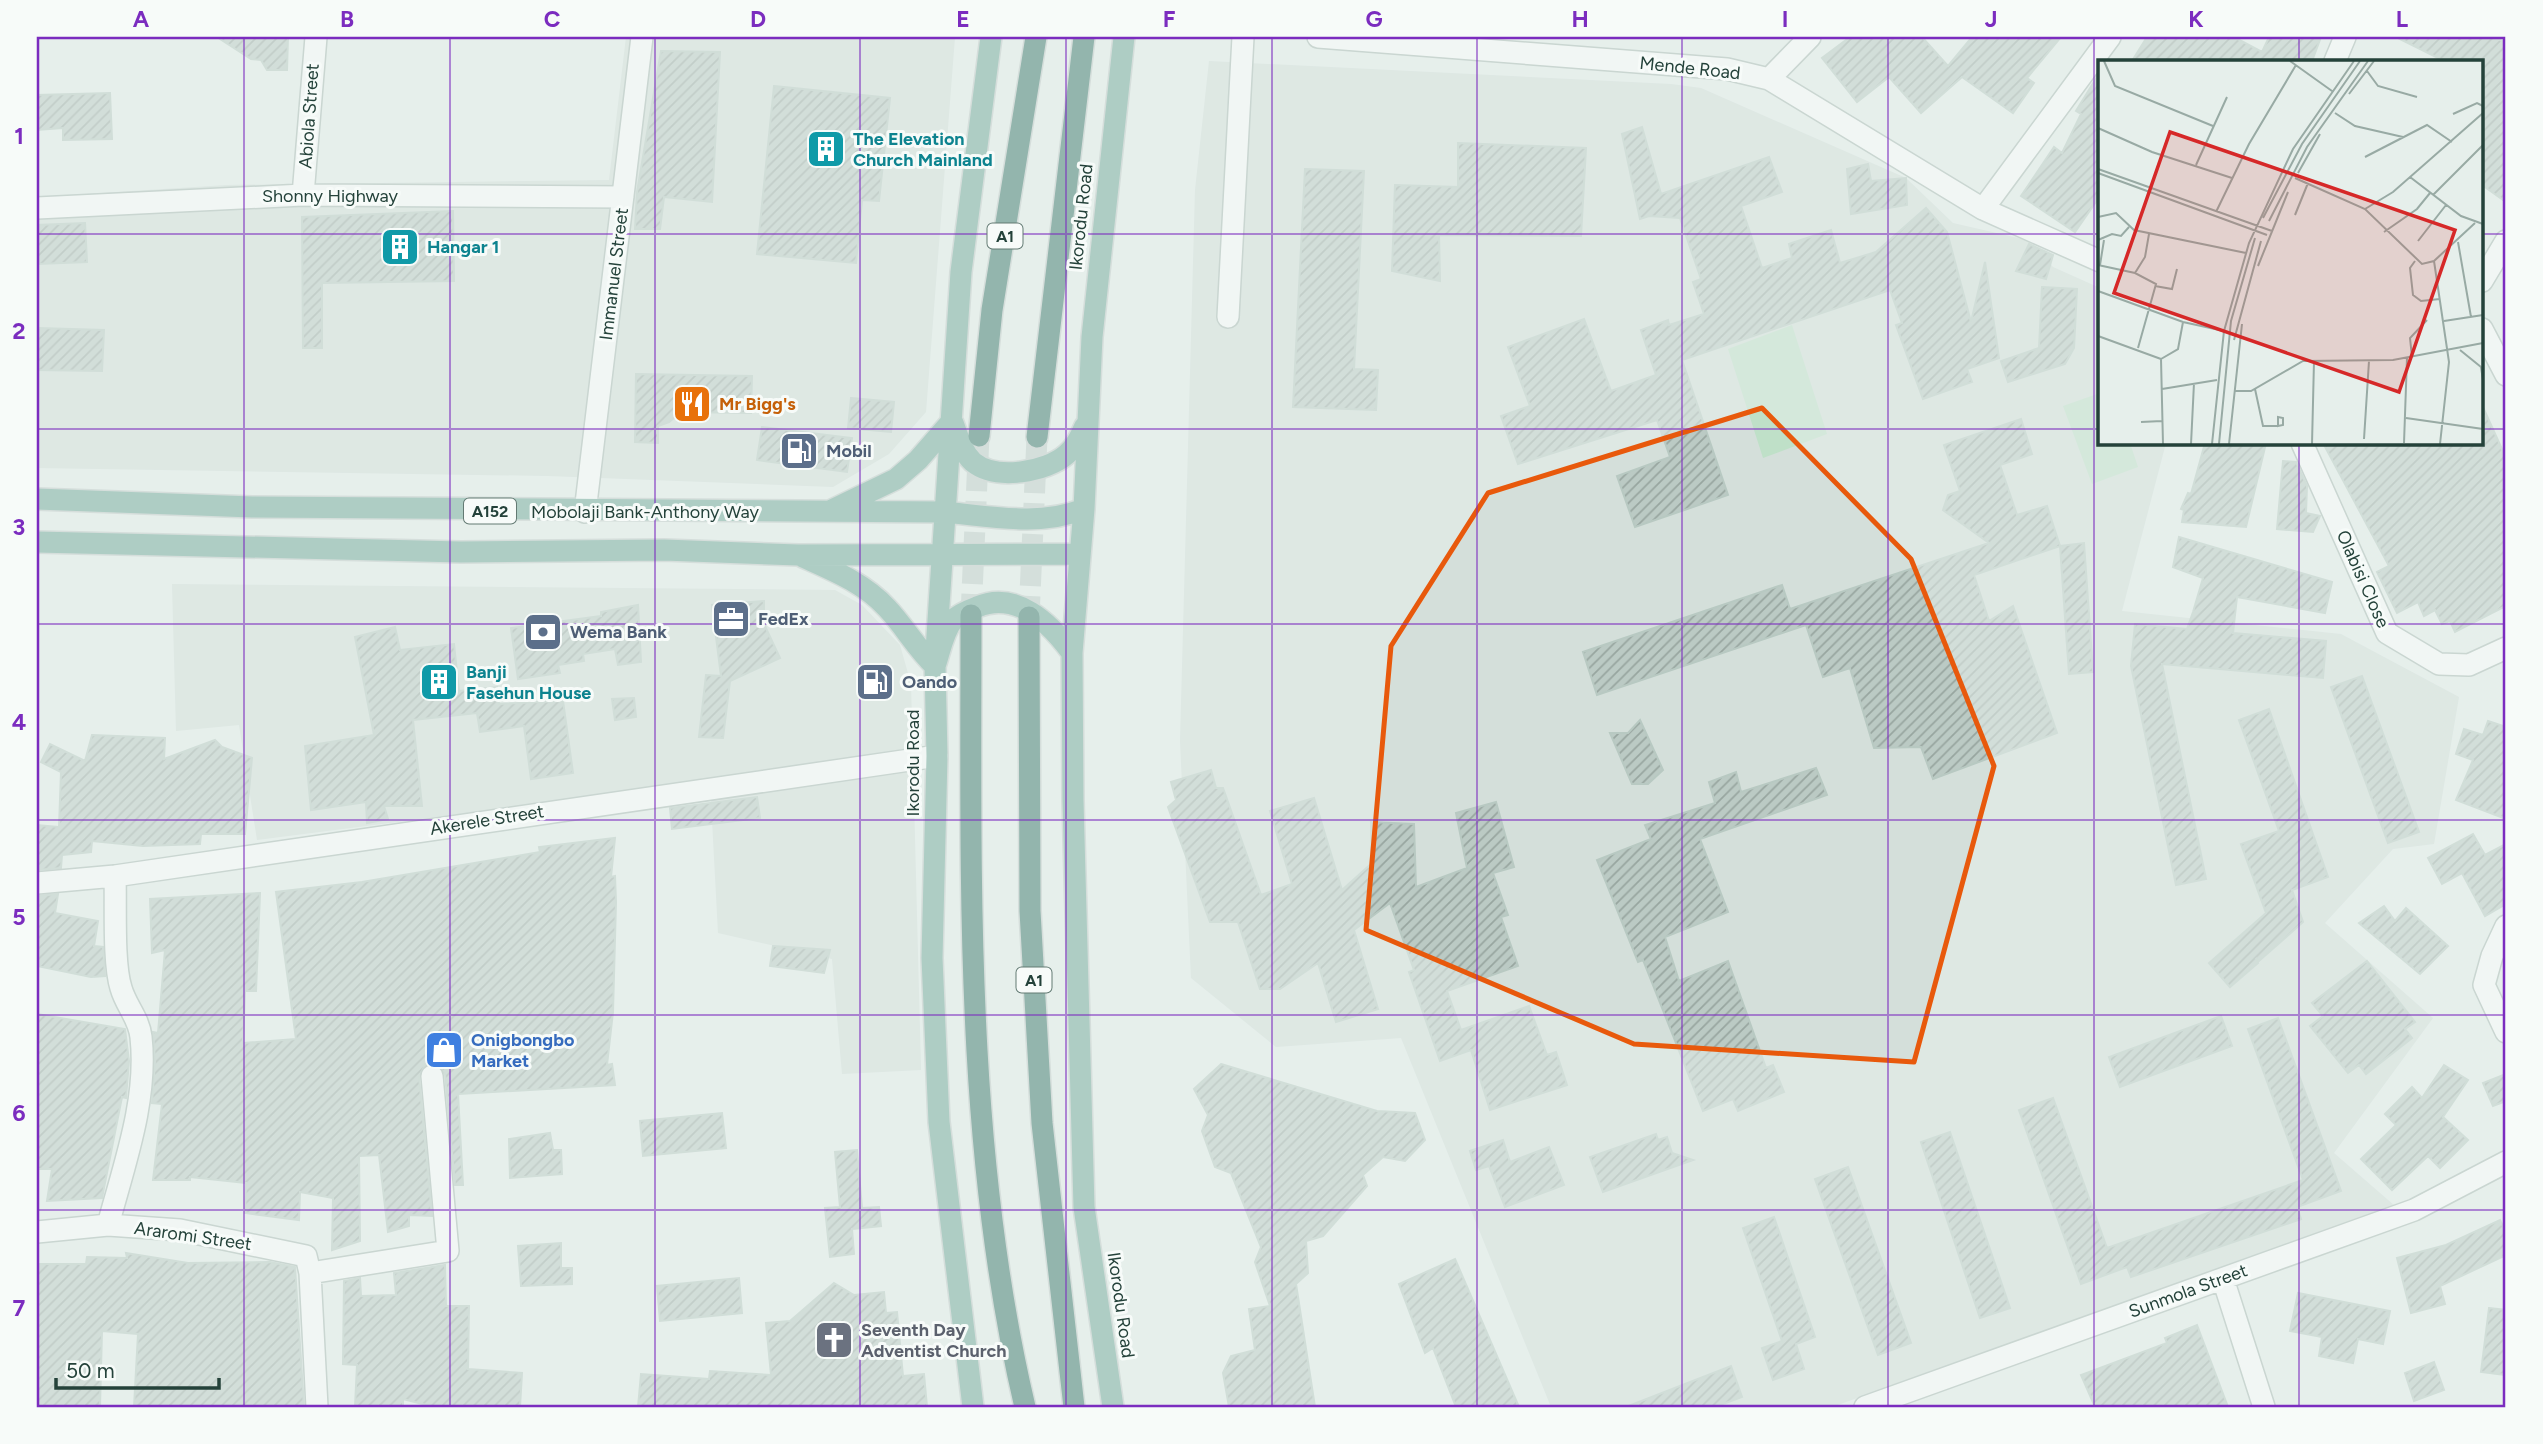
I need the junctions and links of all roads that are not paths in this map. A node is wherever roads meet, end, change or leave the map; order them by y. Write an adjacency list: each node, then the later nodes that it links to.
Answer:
1 (316, 37): 14 (street, Abiola Street)
2 (642, 37): 15 (street, Immanuel Street)
3 (991, 37): 24 (main road, Ikorodu Road)
4 (1036, 37): 26 (highway, A1)
5 (1084, 37): 27 (highway, Ikorodu Road)
6 (1124, 37): 25 (main road, Ikorodu Road)
7 (1244, 37): 21 (street)
8 (1318, 37): 13 (street, Mende Road)
9 (1810, 37): 13 (street)
10 (2109, 37): 17 (street)
11 (2345, 37): 12 (street)
12 (2335, 60)
13 (1769, 79): 17 (street, Mende Road)
14 (303, 195): 15 (street, Shonny Highway); 16 (street, Shonny Highway)
15 (623, 197): 31 (street, Immanuel Street)
16 (37, 208)
17 (1983, 209): 19 (street, Mende Road)
18 (2506, 242): 20 (street)
19 (2098, 260)
20 (2484, 278)
21 (1228, 317)
22 (2484, 333): 23 (street)
23 (2506, 375)
24 (952, 421): 25 (main road); 32 (main road, A152); 33 (main road, Ikorodu Road)
25 (1087, 422): 30 (main road, Ikorodu Road)
26 (979, 436)
27 (1038, 437)
28 (2302, 444): 40 (street, Olabisi Close)
29 (37, 499): 31 (main road, Mobolaji Bank-Anthony Way / A152)
30 (1084, 509): 33 (main road, Mobolaji Bank-Anthony Way / A152); 36 (main road, Ikorodu Road)
31 (585, 512): 32 (main road, Mobolaji Bank-Anthony Way / A152)
32 (828, 512): 33 (main road, Mobolaji Bank-Anthony Way / A152)
33 (943, 512): 35 (main road, Ikorodu Road)
34 (37, 542): 37 (main road)
35 (941, 553): 36 (main road); 37 (main road); 42 (main road, Ikorodu Road)
36 (1079, 554): 41 (main road, Ikorodu Road)
37 (798, 555): 42 (main road)
38 (971, 615): 56 (highway)
39 (1030, 617): 57 (highway, A1)
40 (2506, 648)
41 (1072, 653): 42 (main road); 58 (main road, Ikorodu Road)
42 (935, 667): 43 (main road, Ikorodu Road)
43 (937, 756): 44 (street, Akerele Street); 55 (main road, Ikorodu Road)
44 (114, 876): 45 (street, Akerele Street); 50 (street)
45 (37, 883)
46 (2506, 926): 47 (street)
47 (2506, 1032)
48 (432, 1076): 52 (street)
49 (2506, 1163): 53 (street, Sunmola Street)
50 (108, 1225): 51 (street, Araromi Street); 52 (street, Araromi Street)
51 (37, 1233)
52 (308, 1264): 54 (street)
53 (2223, 1279): 59 (street, Sunmola Street); 60 (street)
54 (317, 1407)
55 (973, 1407)
56 (1026, 1407)
57 (1074, 1407)
58 (1113, 1407)
59 (1865, 1407)
60 (2264, 1407)

